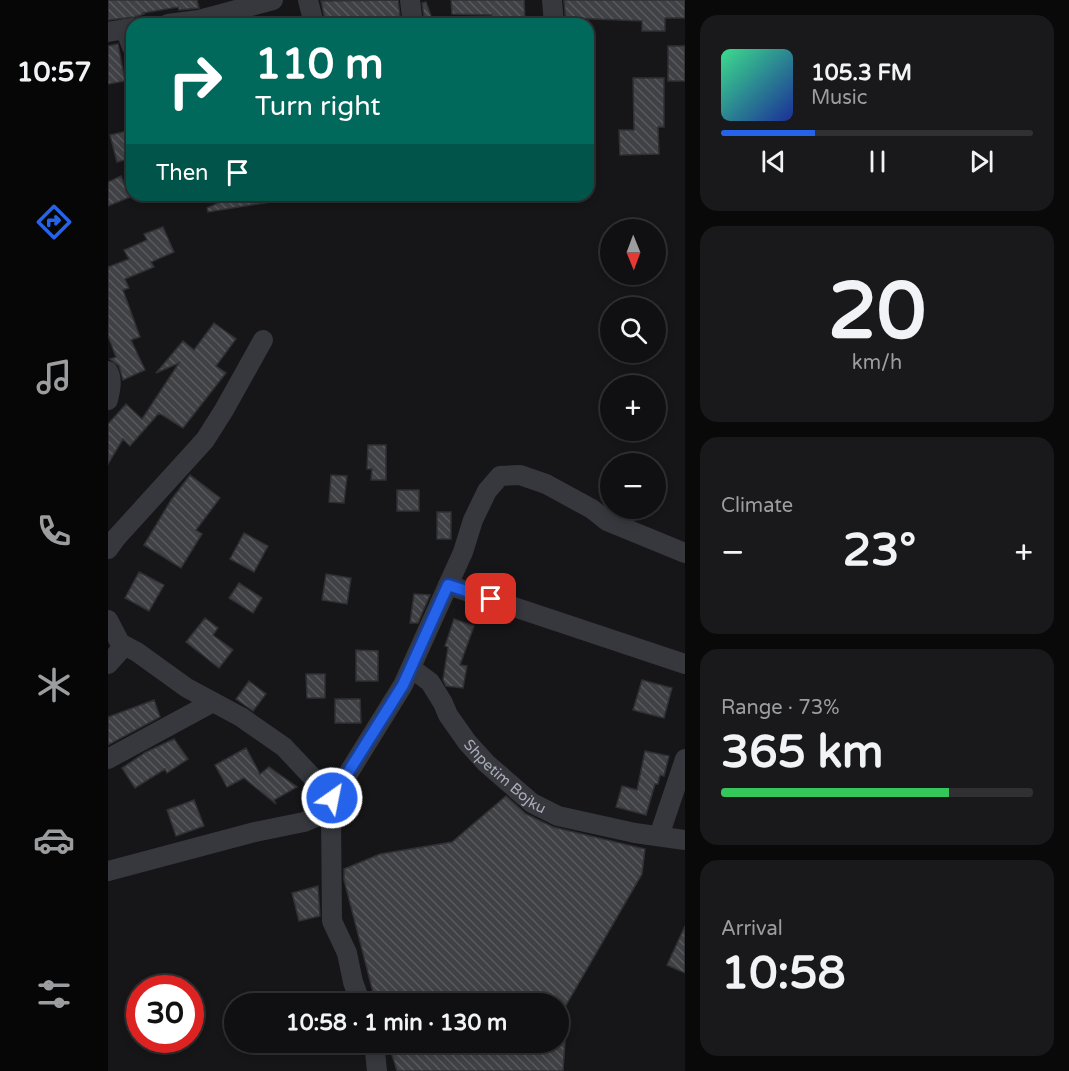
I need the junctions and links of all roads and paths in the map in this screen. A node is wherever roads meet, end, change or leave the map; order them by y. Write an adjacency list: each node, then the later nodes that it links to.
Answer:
1 (273, 0): 5 (street)
2 (308, 0): 6 (street)
3 (410, 0): 7 (street)
4 (552, 0): 8 (street)
5 (206, 18)
6 (312, 18)
7 (412, 18)
8 (554, 18)
9 (263, 340): 12 (street)
10 (108, 371): 11 (street)
11 (108, 400)
12 (108, 549)
13 (685, 554): 14 (street)
14 (448, 585): 18 (street); 19 (street)
15 (108, 620): 16 (street)
16 (124, 646): 17 (street); 20 (street)
17 (108, 664)
18 (685, 664)
19 (411, 668): 23 (street); 24 (street, Shpetim Bojku)
20 (213, 702): 21 (street); 23 (street)
21 (108, 759)
22 (685, 759): 24 (street)
23 (330, 802): 26 (street); 27 (street)
24 (659, 836): 25 (street, Shpetim Bojku)
25 (685, 840)
26 (108, 871)
27 (358, 993)
28 (375, 1053): 29 (street)
29 (377, 1071)

